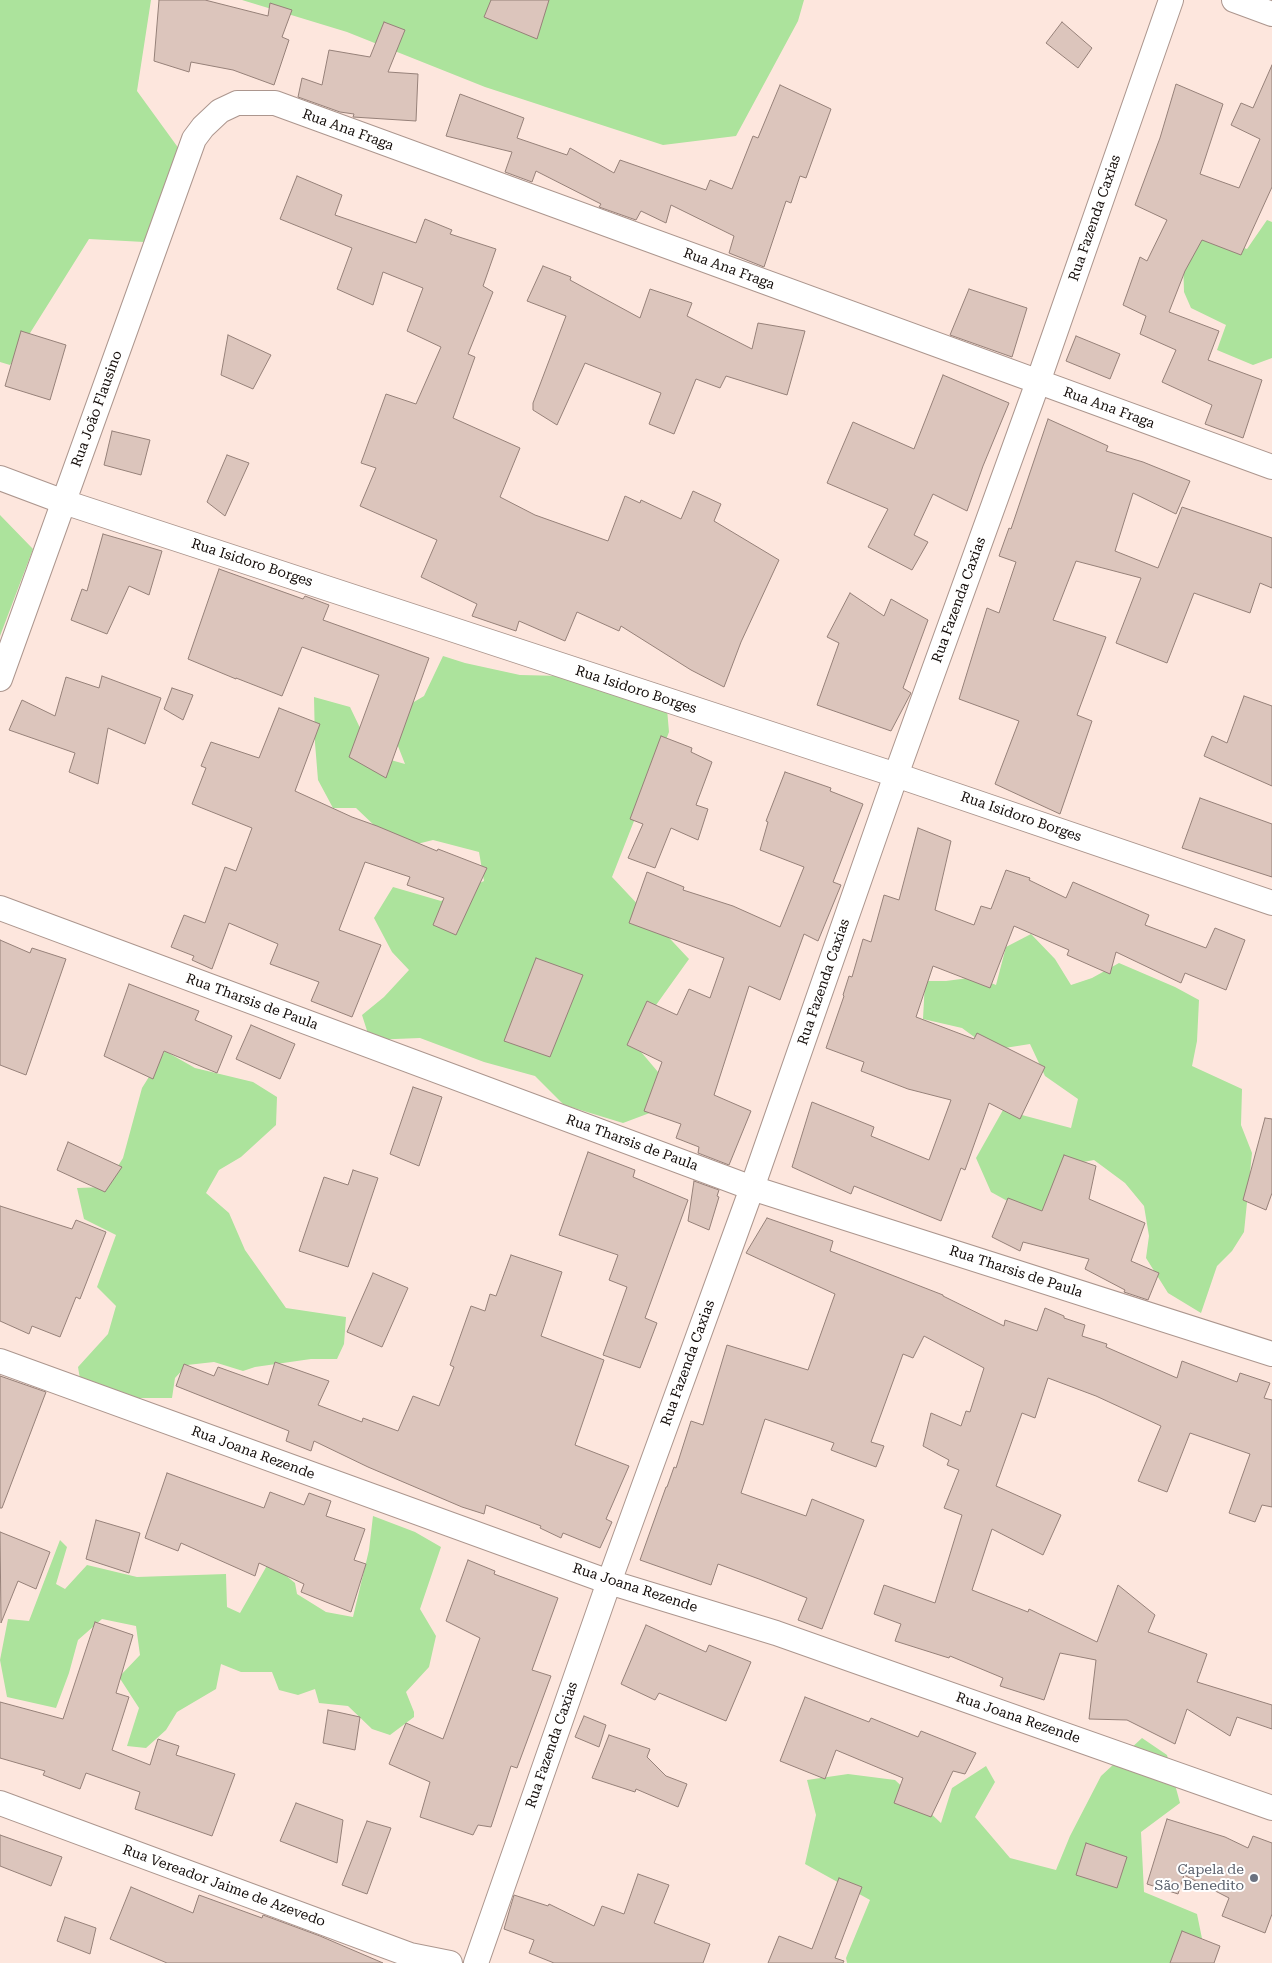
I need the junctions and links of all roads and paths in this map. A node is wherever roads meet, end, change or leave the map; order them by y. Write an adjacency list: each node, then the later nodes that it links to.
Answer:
1 (1171, 0): 5 (street, Rua Fazenda Caxias)
2 (1234, 0): 3 (street)
3 (1272, 14)
4 (194, 139): 5 (street, Rua Ana Fraga); 8 (street, Rua João Flausino)
5 (1038, 382): 6 (street, Rua Ana Fraga); 10 (street, Rua Fazenda Caxias)
6 (1272, 467)
7 (0, 478): 8 (street, Rua Isidoro Borges)
8 (64, 502): 9 (street, Rua João Flausino); 10 (street, Rua Isidoro Borges)
9 (0, 679)
10 (896, 775): 11 (street, Rua Isidoro Borges); 13 (street, Rua Fazenda Caxias)
11 (1272, 903)
12 (0, 908): 13 (street, Rua Tharsis de Paula)
13 (752, 1188): 14 (street, Rua Tharsis de Paula); 16 (street, Rua Fazenda Caxias)
14 (1272, 1354)
15 (0, 1361): 16 (street, Rua Joana Rezende)
16 (609, 1582): 18 (street, Rua Joana Rezende); 20 (street, Rua Fazenda Caxias)
17 (0, 1803): 19 (street, Rua Vereador Jaime de Azevedo)
18 (1272, 1808)
19 (450, 1963)
20 (476, 1963)

